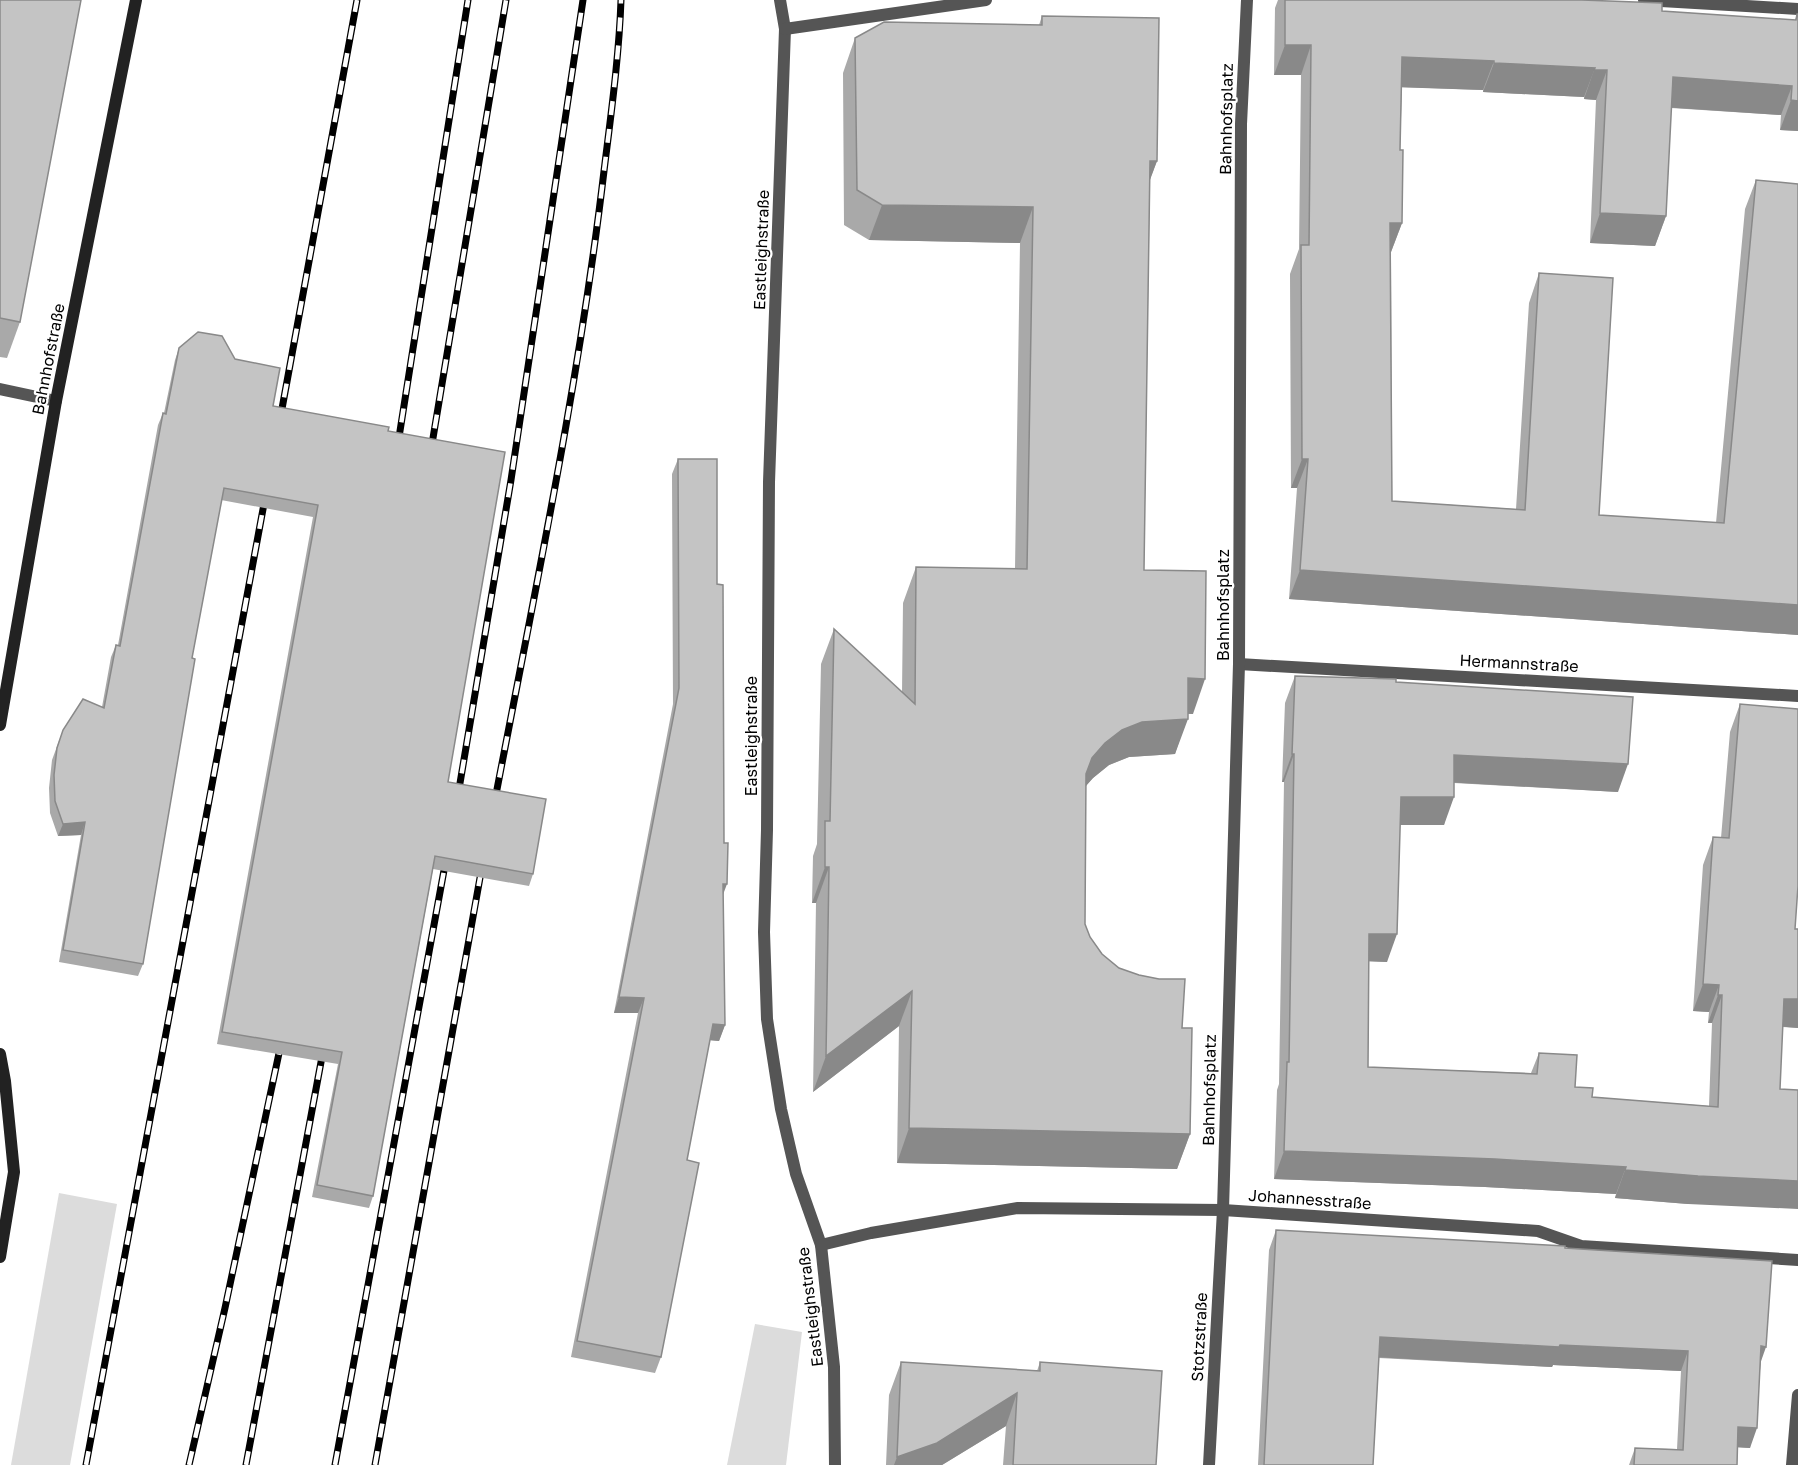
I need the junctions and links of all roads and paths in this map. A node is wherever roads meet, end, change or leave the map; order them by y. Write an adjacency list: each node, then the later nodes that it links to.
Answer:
1 (136, 0): 9 (main road, Bahnhofstraße)
2 (780, 0): 7 (street, Eastleighstraße)
3 (986, 0): 7 (street)
4 (1247, 0): 10 (street, Bahnhofsplatz)
5 (1644, 0): 6 (street)
6 (1798, 9)
7 (785, 29): 15 (street, Eastleighstraße)
8 (0, 389): 9 (street)
9 (56, 401): 12 (main road, Bahnhofstraße)
10 (1239, 664): 11 (street, Hermannstraße); 14 (street, Bahnhofsplatz)
11 (1798, 696)
12 (0, 725)
13 (0, 1054): 16 (main road)
14 (1222, 1210): 15 (street, Johannesstraße); 17 (street, Johannesstraße); 20 (street, Stotzstraße)
15 (821, 1245): 19 (street, Eastleighstraße)
16 (0, 1257)
17 (1798, 1260)
18 (1798, 1395): 21 (street)
19 (835, 1465)
20 (1209, 1465)
21 (1792, 1465)

